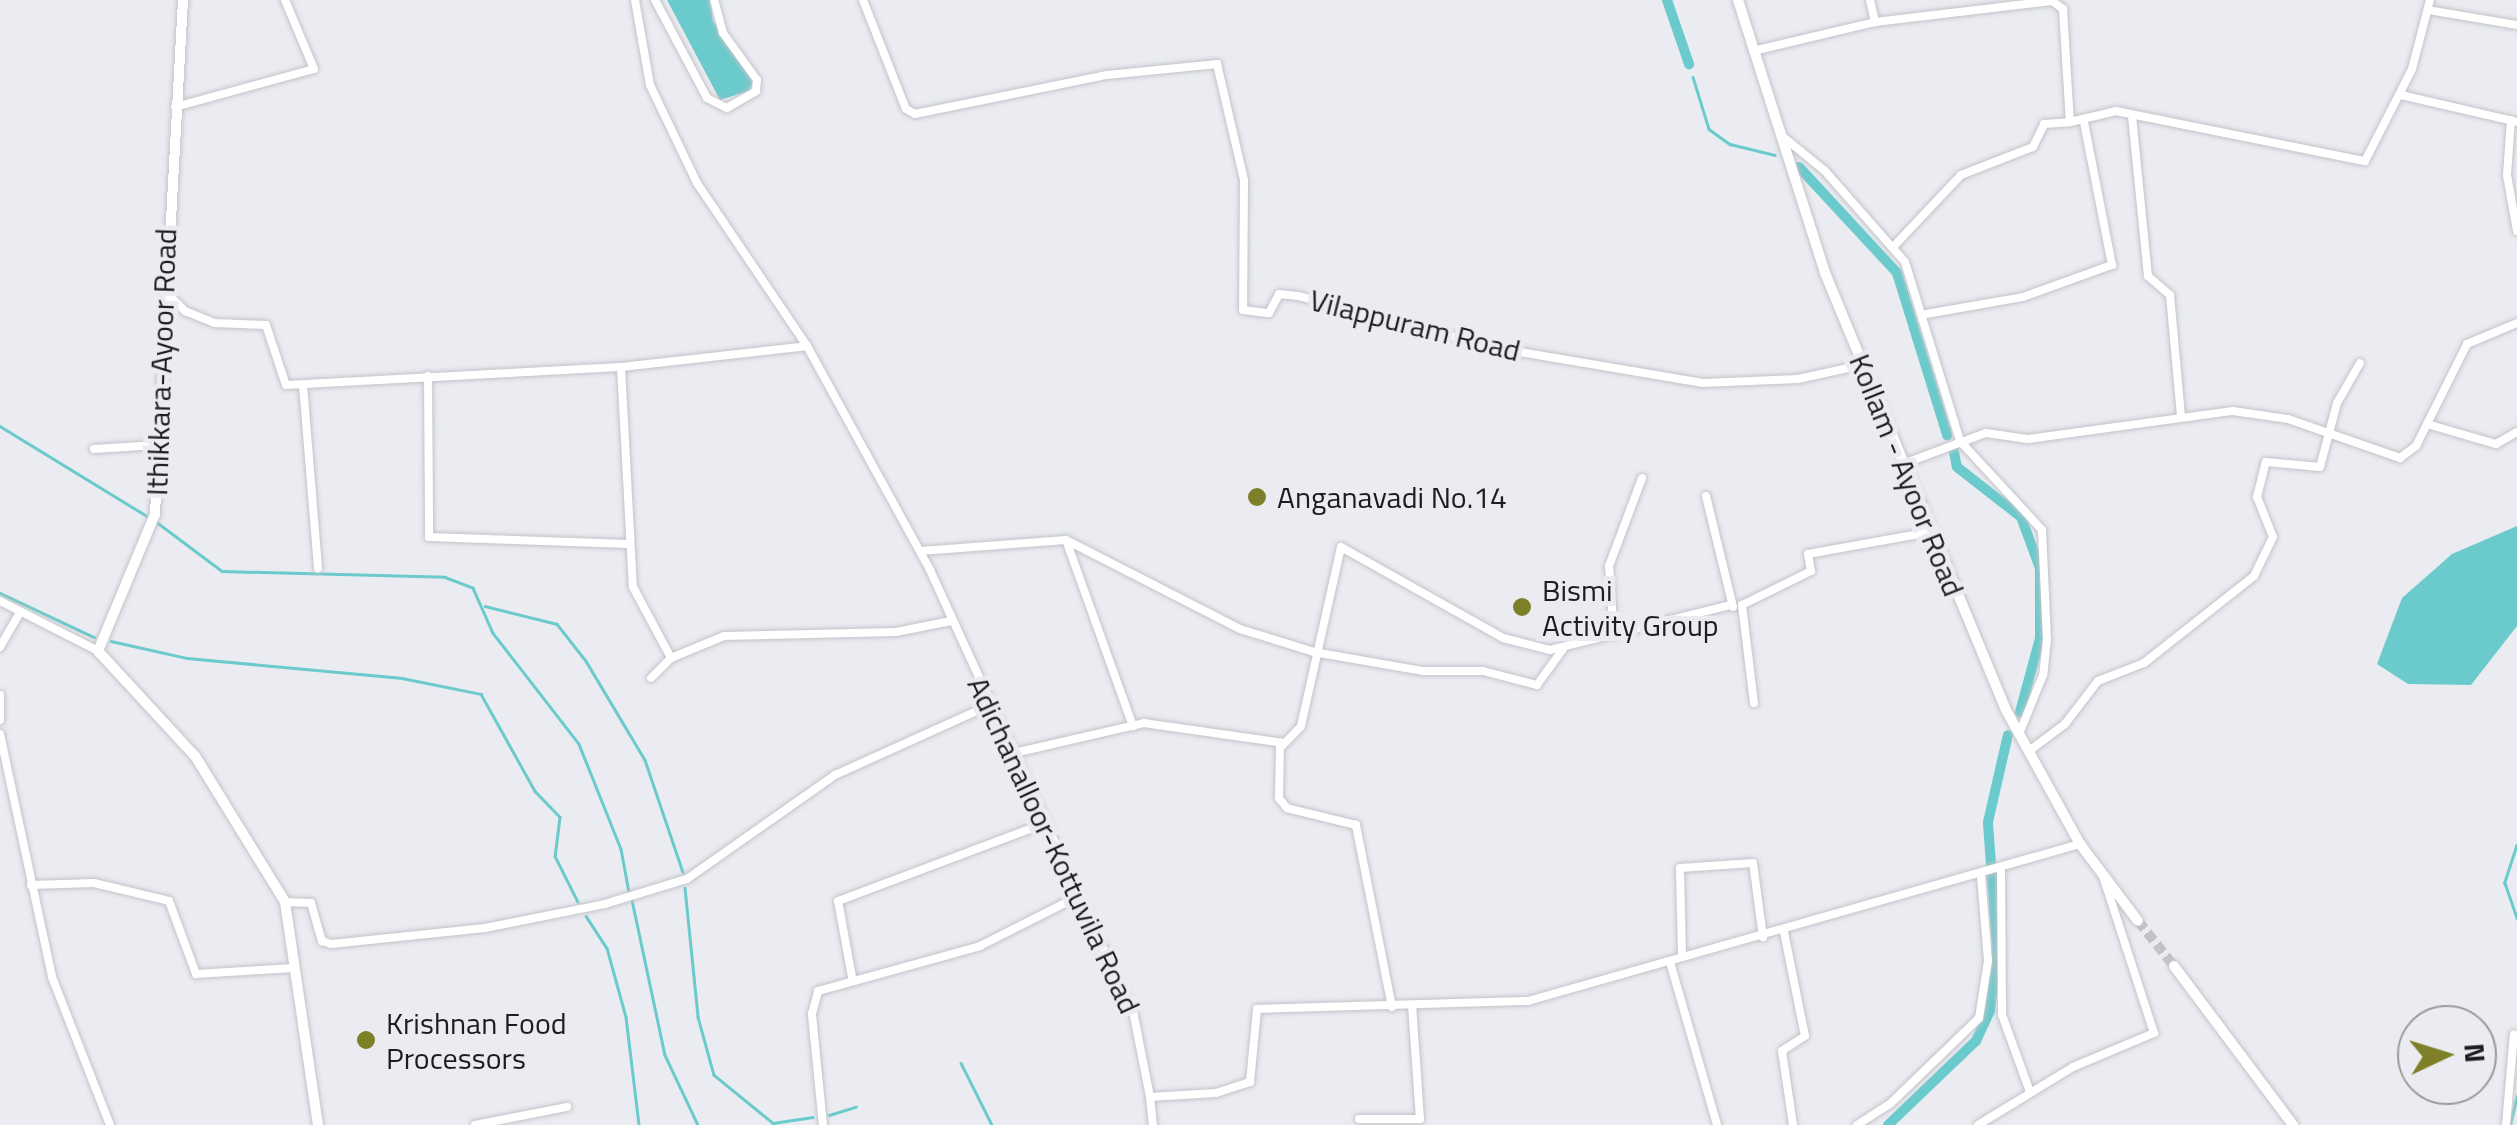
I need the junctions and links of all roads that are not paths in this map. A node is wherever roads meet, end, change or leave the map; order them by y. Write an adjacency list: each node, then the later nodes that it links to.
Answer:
1 (183, 0): 15 (main road, Ithikkara-Ayoor Road)
2 (285, 0): 15 (street)
3 (635, 0): 26 (street, Adichanalloor-Kottuvila Road)
4 (655, 0): 5 (street)
5 (714, 0)
6 (863, 0): 28 (street, Vilappuram Road)
7 (1738, 0): 13 (main road, Kollam - Ayoor Road)
8 (1870, 0): 11 (street)
9 (2052, 0): 11 (street); 18 (street)
10 (2429, 5): 12 (street); 14 (street)
11 (1875, 22): 13 (street)
12 (2517, 26)
13 (1753, 51): 20 (main road, Kollam - Ayoor Road)
14 (2401, 95): 16 (street); 17 (street)
15 (175, 108): 23 (main road, Ithikkara-Ayoor Road)
16 (2132, 116): 19 (street); 32 (street)
17 (2514, 121): 21 (street)
18 (2070, 122): 19 (street); 22 (street)
19 (2084, 122): 24 (street)
20 (1778, 133): 22 (street); 28 (main road, Kollam - Ayoor Road)
21 (2517, 232)
22 (1894, 246): 24 (street)
23 (162, 288): 31 (street); 38 (main road, Ithikkara-Ayoor Road)
24 (1926, 314): 36 (street)
25 (2517, 323): 33 (street)
26 (808, 346): 29 (street); 46 (street, Adichanalloor-Kottuvila Road)
27 (2360, 363): 35 (street)
28 (1862, 365): 40 (main road, Kollam - Ayoor Road)
29 (621, 367): 30 (street); 45 (street)
30 (428, 376): 31 (street); 45 (street)
31 (303, 385): 47 (street)
32 (2181, 417): 35 (street); 36 (street)
33 (2427, 424): 35 (street); 37 (street)
34 (2517, 432): 37 (street)
35 (2328, 433): 67 (street)
36 (1960, 441): 40 (street); 65 (street)
37 (2514, 442)
38 (157, 444): 39 (street); 55 (main road, Ithikkara-Ayoor Road)
39 (94, 449)
40 (1903, 464): 43 (main road, Kollam - Ayoor Road)
41 (1642, 478): 52 (street)
42 (1706, 496): 49 (street)
43 (1930, 532): 49 (street); 65 (main road, Kollam - Ayoor Road)
44 (1066, 540): 46 (street); 56 (street); 63 (street)
45 (628, 544): 57 (street)
46 (920, 552): 51 (street, Adichanalloor-Kottuvila Road)
47 (318, 568)
48 (0, 602): 50 (street)
49 (1735, 608): 52 (street); 60 (street)
50 (20, 613): 53 (street); 55 (street)
51 (952, 621): 57 (street); 61 (street, Adichanalloor-Kottuvila Road)
52 (1614, 634): 54 (street)
53 (0, 647)
54 (1563, 649): 56 (street); 56 (street)
55 (98, 651): 76 (main road)
56 (1314, 652): 66 (street)
57 (671, 658): 58 (street)
58 (650, 678)
59 (0, 695): 62 (street)
60 (1754, 704)
61 (990, 705): 68 (street, Adichanalloor-Kottuvila Road); 76 (street)
62 (0, 720)
63 (1133, 726): 66 (street); 68 (street)
64 (0, 734): 74 (street)
65 (2019, 734): 67 (main road, Kollam - Ayoor Road)
66 (1284, 743): 86 (street)
67 (2028, 751): 70 (main road, Kollam - Ayoor Road)
68 (1014, 754): 69 (street, Adichanalloor-Kottuvila Road)
69 (1046, 823): 75 (street, Adichanalloor-Kottuvila Road); 84 (street)
70 (2080, 844): 71 (street); 72 (main road, Kollam - Ayoor Road)
71 (1999, 871): 73 (street); 88 (street)
72 (2103, 874): 77 (main road, Kollam - Ayoor Road); 88 (street)
73 (1982, 876): 78 (street); 99 (street)
74 (31, 885): 83 (street); 92 (street)
75 (1080, 896): 84 (street); 89 (street, Adichanalloor-Kottuvila Road)
76 (285, 902): 83 (main road)
77 (2138, 920)
78 (1784, 932): 79 (street); 98 (street)
79 (1763, 938): 80 (street); 80 (street)
80 (1682, 958): 81 (street)
81 (1670, 962): 85 (street); 97 (street)
82 (2174, 966): 101 (main road)
83 (293, 968): 93 (main road)
84 (852, 977): 95 (street)
85 (1412, 1006): 86 (street); 91 (street)
86 (1392, 1007): 89 (street)
87 (2514, 1034): 102 (street)
88 (2030, 1092): 100 (street)
89 (1150, 1097): 96 (street, Adichanalloor-Kottuvila Road)
90 (568, 1107): 94 (street)
91 (1359, 1120)
92 (110, 1125)
93 (318, 1125)
94 (476, 1125)
95 (823, 1125)
96 (1153, 1125)
97 (1717, 1125)
98 (1793, 1125)
99 (1857, 1125)
100 (1978, 1125)
101 (2292, 1125)
102 (2506, 1125)

